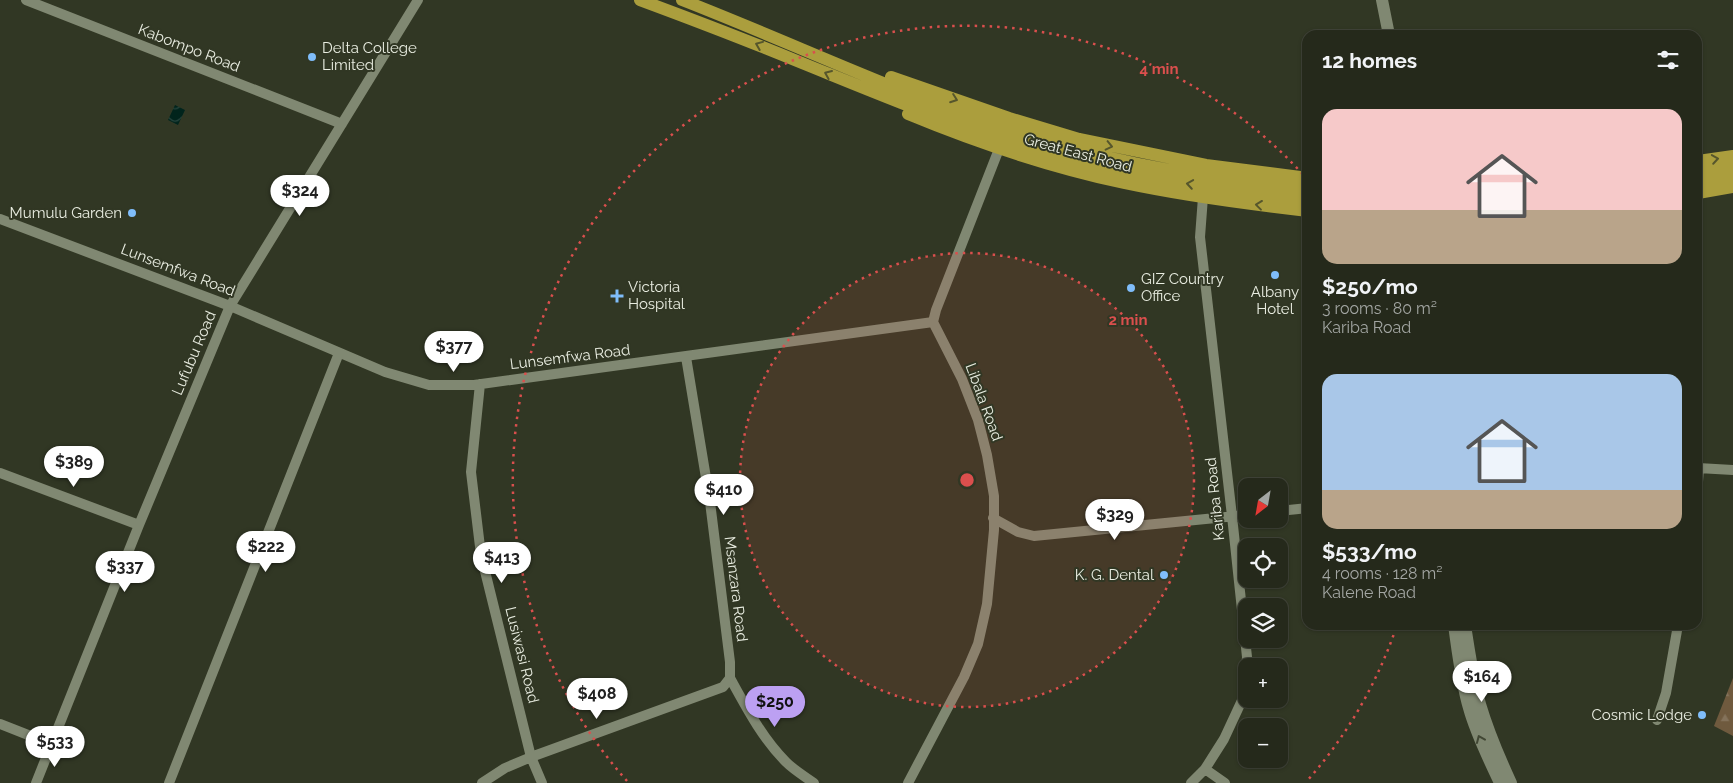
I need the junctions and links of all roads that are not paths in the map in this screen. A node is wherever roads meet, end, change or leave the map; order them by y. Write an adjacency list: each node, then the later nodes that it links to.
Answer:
1 (26, 0): 11 (street, Kabompo Road)
2 (418, 0): 11 (street, Lufubu Road)
3 (640, 0): 10 (main road, Great East Road, one-way to 3)
4 (682, 0): 9 (main road, Great East Road)
5 (1382, 0): 7 (main road)
6 (1391, 0): 8 (main road)
7 (1388, 30)
8 (1396, 30)
9 (857, 71): 17 (main road, Great East Road, one-way to 17); 20 (main road, Great East Road)
10 (852, 84): 12 (main road, Great East Road); 24 (main road, Great East Road, one-way to 10)
11 (342, 124): 27 (street, Lufubu Road)
12 (999, 149): 23 (main road, Great East Road); 28 (street)
13 (1733, 156): 14 (main road, one-way to 13)
14 (1702, 161)
15 (1733, 166): 16 (main road)
16 (1702, 171)
17 (1302, 177)
18 (1733, 177): 19 (main road)
19 (1702, 181)
20 (1302, 187)
21 (1733, 187): 22 (main road)
22 (1702, 192)
23 (1203, 197): 25 (main road, Great East Road, one-way to 23); 38 (street, Kariba Road)
24 (1302, 198)
25 (1302, 210)
26 (0, 219): 27 (street, Lunsemfwa Road)
27 (230, 306): 29 (street, Lunsemfwa Road); 40 (street, Lufubu Road)
28 (933, 322): 30 (street, Lunsemfwa Road); 39 (street, Libala Road)
29 (339, 353): 31 (street, Lunsemfwa Road); 51 (street)
30 (686, 357): 31 (street, Lunsemfwa Road); 44 (street, Msanzara Road)
31 (480, 384): 48 (street, Lusiwasi Road)
32 (1702, 468): 33 (street)
33 (1733, 470)
34 (0, 473): 40 (street)
35 (1302, 509): 36 (street)
36 (1288, 510)
37 (1238, 515): 38 (street)
38 (1232, 516): 39 (street); 49 (street, Kariba Road)
39 (993, 518): 55 (street, Libala Road)
40 (138, 525): 47 (street, Lufubu Road)
41 (1455, 630): 58 (main road, one-way to 41)
42 (1466, 630): 58 (main road)
43 (1677, 630): 45 (street)
44 (730, 678): 48 (street); 54 (street)
45 (1657, 720)
46 (0, 724): 47 (street)
47 (51, 744): 50 (street, Lufubu Road)
48 (531, 756): 52 (street); 53 (street, Lusiwasi Road)
49 (1205, 769): 56 (street, Kariba Road); 57 (street)
50 (36, 783)
51 (168, 783)
52 (482, 783)
53 (542, 783)
54 (814, 783)
55 (908, 783)
56 (1192, 783)
57 (1225, 783)
58 (1507, 783)

